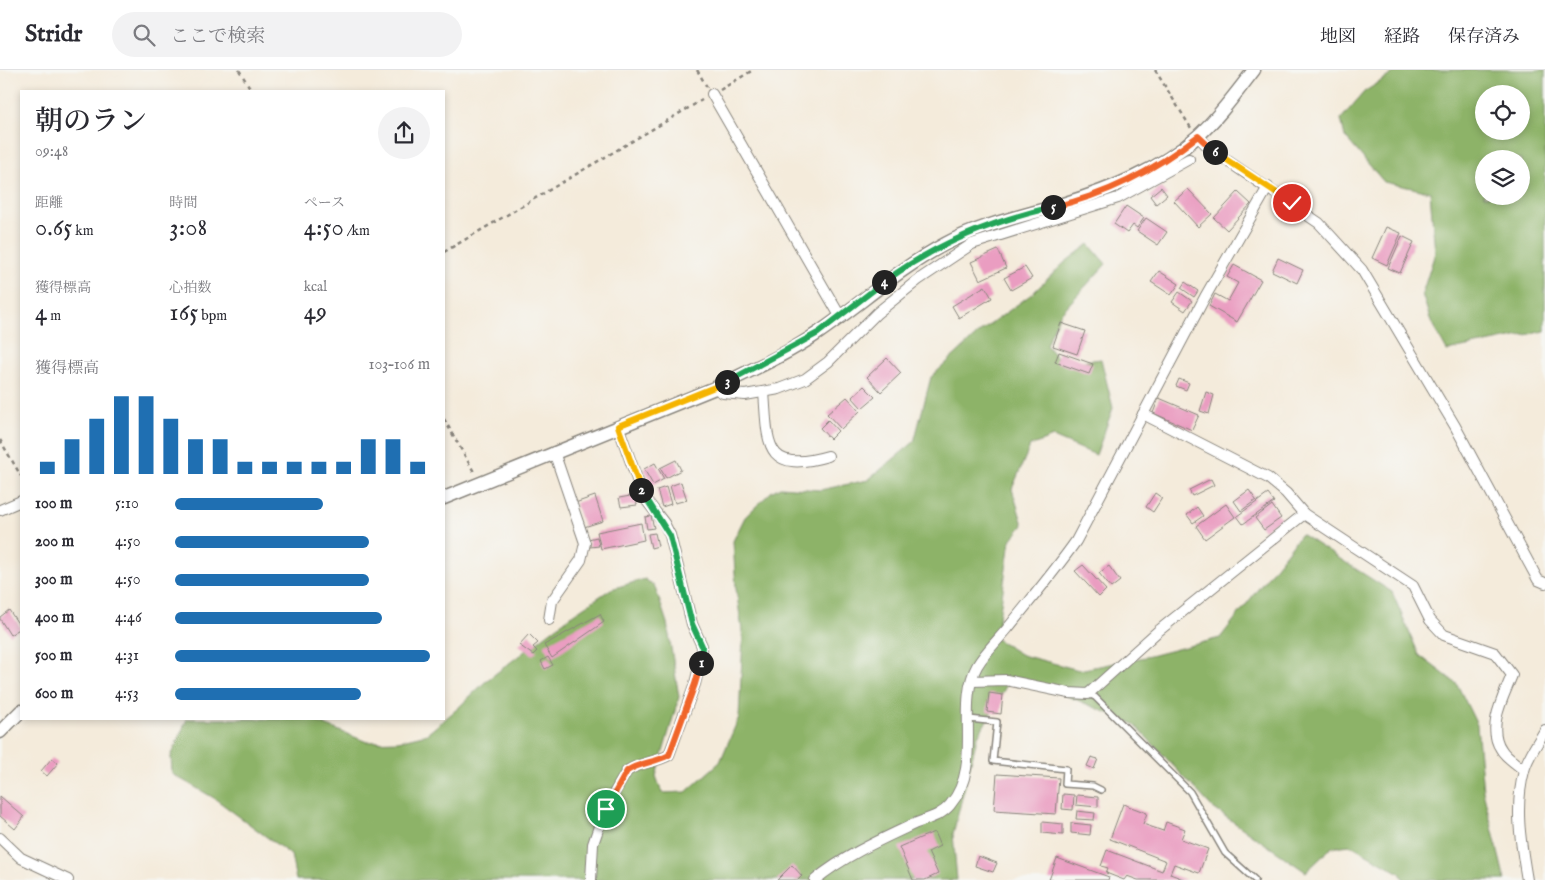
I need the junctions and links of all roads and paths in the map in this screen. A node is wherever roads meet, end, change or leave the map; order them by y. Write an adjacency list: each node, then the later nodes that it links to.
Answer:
1 (239, 70): 6 (path)
2 (697, 70): 7 (path)
3 (753, 70): 7 (path)
4 (1155, 70): 8 (path)
5 (1254, 70): 8 (street)
6 (251, 90)
7 (712, 94): 11 (path); 12 (street)
8 (1198, 136): 10 (street); 12 (street)
9 (1188, 158): 14 (street)
10 (1268, 187): 15 (street); 27 (street)
11 (445, 251)
12 (840, 316): 13 (street)
13 (715, 388): 14 (street); 17 (street)
14 (764, 392): 20 (street)
15 (1143, 414): 26 (street); 29 (street)
16 (445, 421): 22 (path)
17 (618, 426): 19 (street); 39 (street)
18 (0, 440): 21 (path)
19 (554, 452): 22 (street); 28 (street)
20 (828, 456)
21 (20, 474)
22 (480, 483): 23 (street)
23 (445, 498)
24 (20, 501): 25 (street)
25 (0, 510)
26 (1304, 514): 30 (street); 35 (street)
27 (1545, 583)
28 (549, 620)
29 (972, 681): 30 (street); 32 (street)
30 (1088, 694): 41 (lane)
31 (20, 712): 34 (street)
32 (969, 719): 36 (lane); 40 (street)
33 (1545, 730): 35 (street)
34 (0, 732)
35 (1524, 770): 42 (street)
36 (1101, 790)
37 (0, 838): 38 (street)
38 (68, 880)
39 (591, 880)
40 (815, 880)
41 (1255, 880)
42 (1528, 880)

